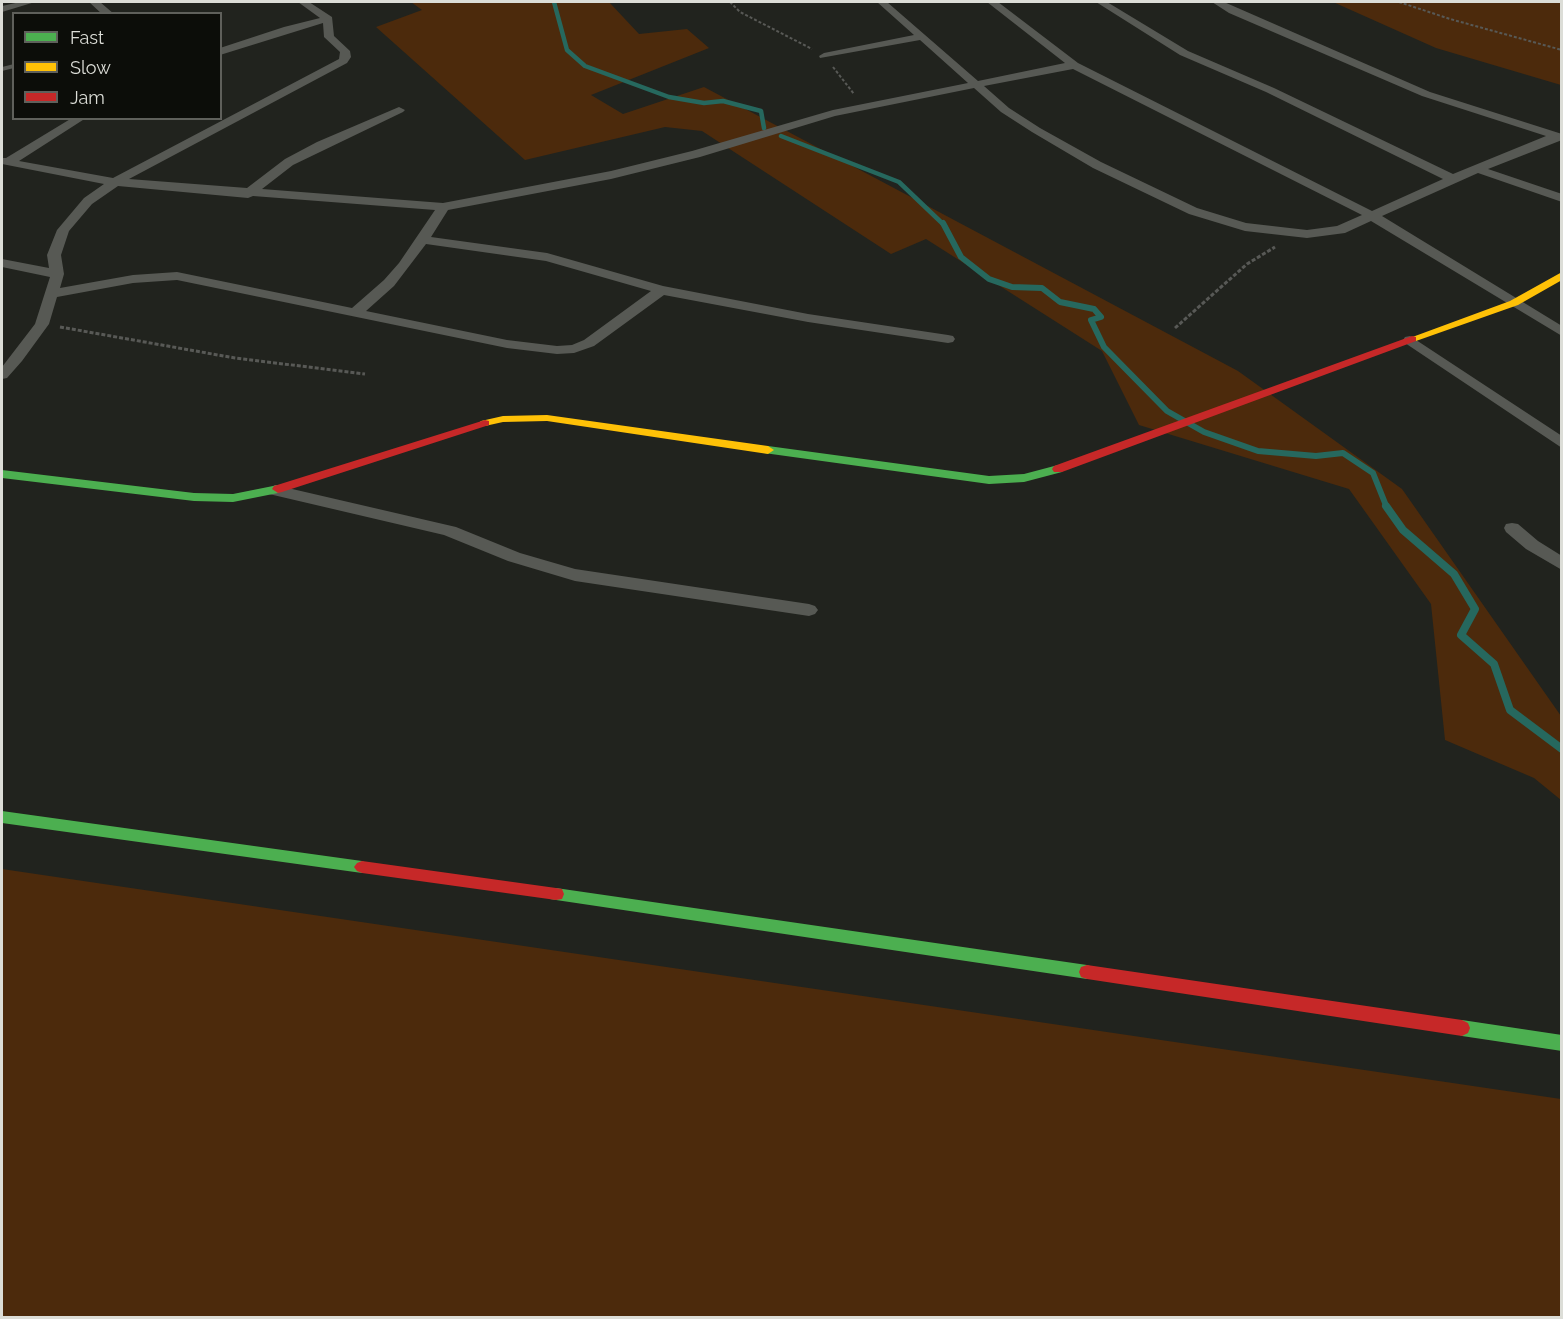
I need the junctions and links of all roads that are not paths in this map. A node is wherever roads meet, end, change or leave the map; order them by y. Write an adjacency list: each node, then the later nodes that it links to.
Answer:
1 (30, 2): 8 (street)
2 (94, 2): 9 (street)
3 (303, 2): 10 (street)
4 (882, 2): 11 (street)
5 (992, 2): 14 (street)
6 (1101, 2): 21 (street)
7 (1217, 2): 18 (street)
8 (2, 9)
9 (106, 12)
10 (328, 19): 12 (street); 22 (street)
11 (921, 38): 13 (street); 15 (street)
12 (222, 51)
13 (824, 56)
14 (1074, 65): 15 (street); 26 (street)
15 (976, 86): 25 (street); 26 (street)
16 (399, 110): 23 (street)
17 (78, 120): 19 (street)
18 (1559, 137): 20 (street)
19 (5, 162): 22 (street)
20 (1477, 169): 21 (street); 24 (street)
21 (1453, 179): 26 (street)
22 (115, 182): 23 (street); 29 (street)
23 (248, 194): 25 (street)
24 (1562, 198)
25 (443, 207): 27 (street)
26 (1373, 216): 33 (street)
27 (423, 240): 31 (street); 34 (street)
28 (2, 263): 29 (street)
29 (57, 274): 32 (street)
30 (1562, 275): 33 (street)
31 (661, 290): 34 (street); 36 (street)
32 (50, 294): 34 (street); 38 (street)
33 (1514, 303): 35 (street); 37 (street)
34 (355, 313)
35 (1562, 332)
36 (948, 339)
37 (1410, 340): 39 (street); 41 (street)
38 (2, 375)
39 (1562, 443)
40 (2, 474): 41 (street)
41 (275, 490): 44 (street)
42 (1512, 528): 43 (street)
43 (1562, 564)
44 (809, 610)
45 (2, 817): 46 (street)
46 (1562, 1043)

